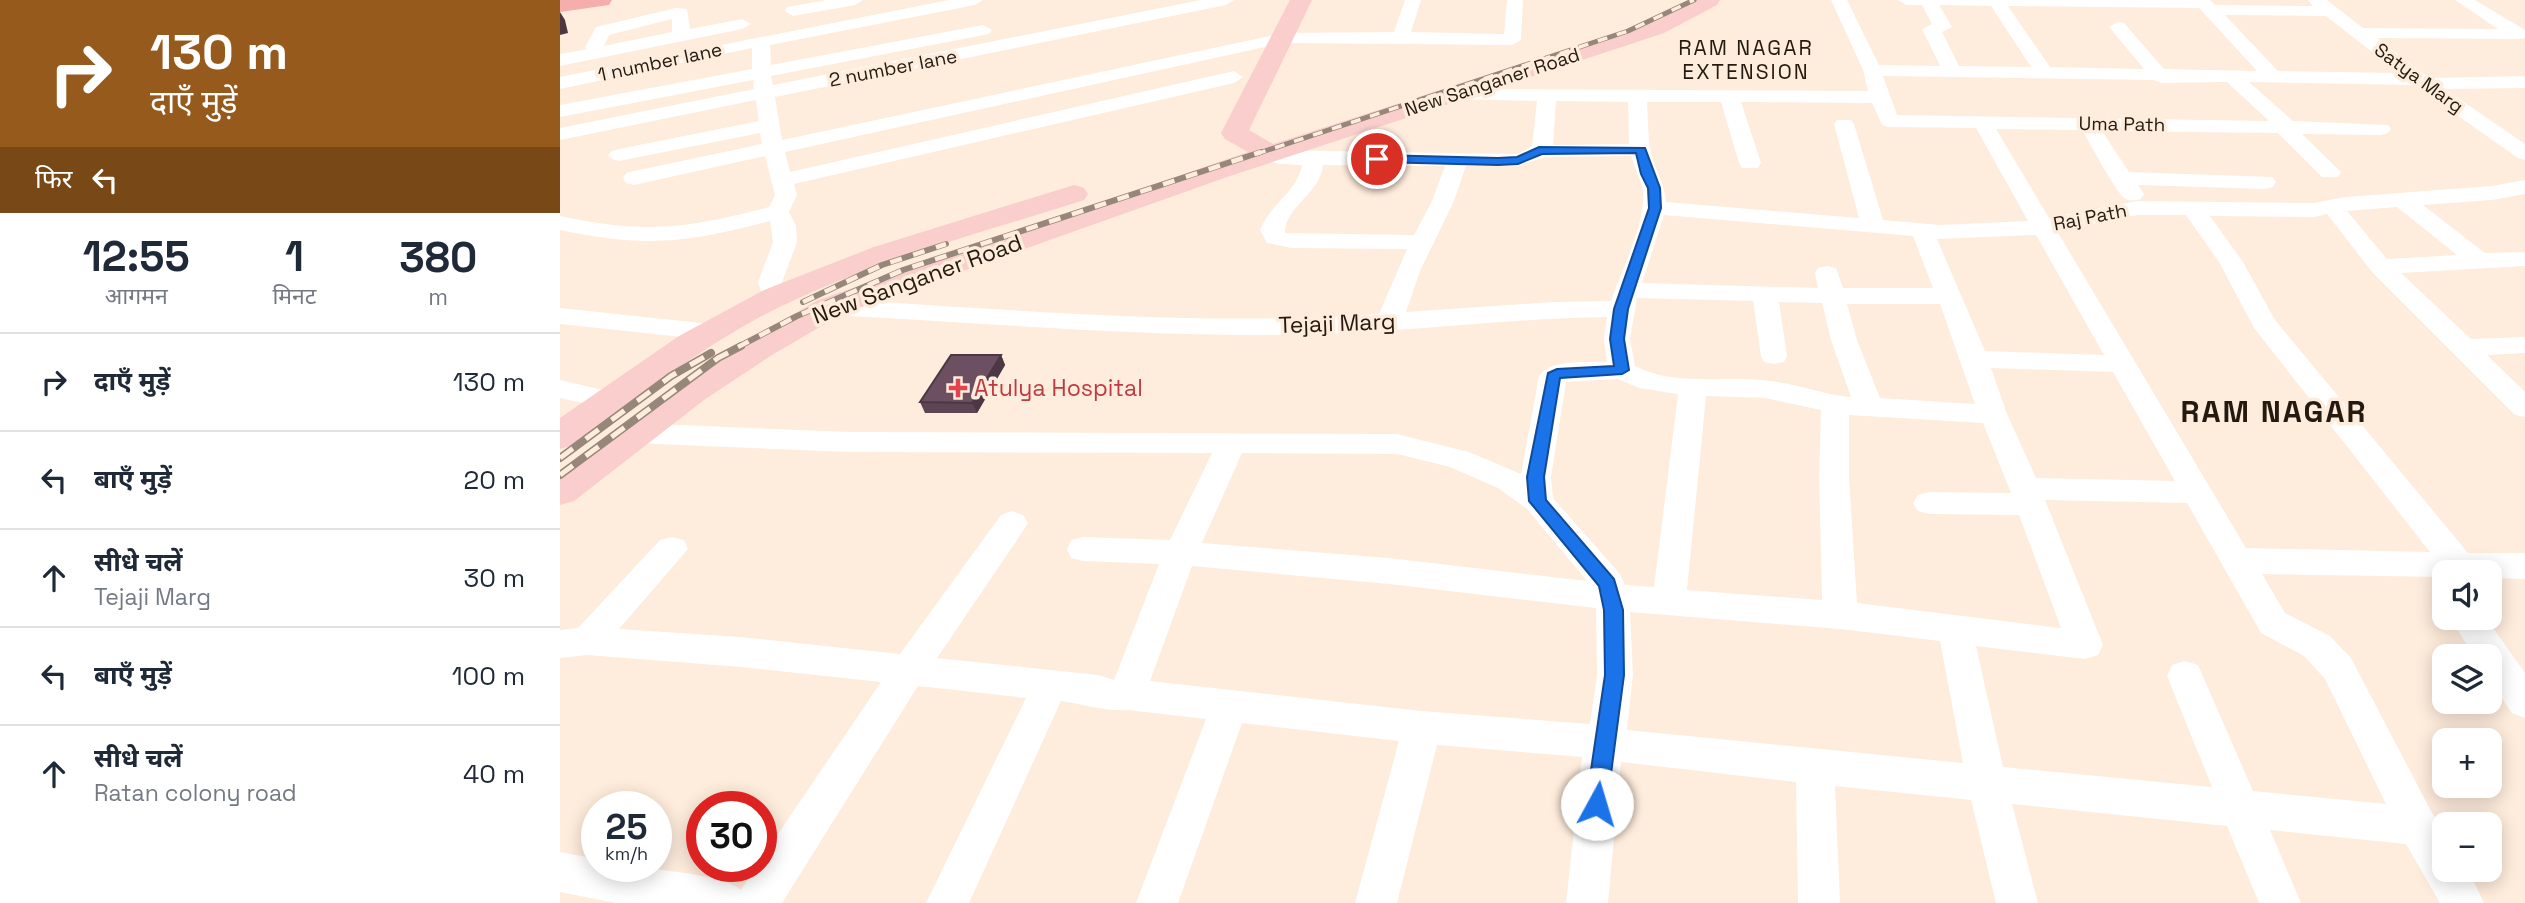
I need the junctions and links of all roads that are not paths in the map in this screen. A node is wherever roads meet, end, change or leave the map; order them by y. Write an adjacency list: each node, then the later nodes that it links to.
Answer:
1 (571, 0): 19 (highway)
2 (601, 0): 19 (highway)
3 (855, 0): 23 (street)
4 (975, 0): 23 (street)
5 (1226, 0): 22 (street, 2 number lane)
6 (1301, 0): 30 (main road)
7 (1318, 0): 30 (main road)
8 (1413, 0): 29 (street)
9 (1515, 0): 29 (street)
10 (1665, 0): 60 (main road, New Sanganer Road)
11 (1709, 0): 46 (main road, New Sanganer Road)
12 (1839, 0): 34 (street)
13 (1906, 0): 14 (street)
14 (1927, 0): 16 (street); 35 (street)
15 (2463, 0): 28 (street)
16 (1996, 1): 17 (street); 37 (street)
17 (2020, 1): 18 (street)
18 (2119, 1): 20 (street)
19 (560, 4)
20 (2205, 4): 21 (street); 41 (street)
21 (2323, 5): 27 (street, Satya Marg)
22 (1169, 13): 45 (street, 2 number lane)
23 (792, 15): 24 (street)
24 (750, 25): 32 (street); 36 (street); 39 (street, 1 number lane)
25 (1007, 25): 36 (street)
26 (2118, 27): 38 (street)
27 (2358, 33): 28 (street); 42 (street, Satya Marg)
28 (2522, 36)
29 (1401, 37): 30 (street)
30 (1294, 38): 31 (street); 60 (main road); 60 (main road)
31 (1202, 47): 62 (street); 73 (street)
32 (592, 54): 33 (street); 39 (street)
33 (560, 60)
34 (1872, 70): 35 (street); 50 (street)
35 (1952, 71): 37 (street)
36 (762, 72): 45 (street); 51 (street)
37 (2045, 74): 38 (street)
38 (2161, 77): 40 (street)
39 (585, 78): 44 (street, 1 number lane)
40 (2234, 78): 41 (street); 56 (street)
41 (2274, 78): 42 (street)
42 (2421, 81): 43 (street); 58 (street, Satya Marg)
43 (2525, 82)
44 (560, 83)
45 (765, 94): 55 (street); 61 (street, 2 number lane)
46 (1457, 94): 47 (street); 60 (main road, New Sanganer Road)
47 (1547, 95): 48 (street); 64 (street)
48 (1637, 95): 49 (street); 63 (street)
49 (1729, 95): 50 (street); 69 (street)
50 (1879, 97): 52 (street, Uma Path)
51 (560, 111)
52 (1982, 122): 54 (street, Uma Path); 84 (street)
53 (1844, 124): 83 (street)
54 (2088, 124): 56 (street, Uma Path); 72 (street)
55 (769, 125): 62 (street); 66 (street)
56 (2285, 127): 57 (street, Uma Path); 70 (street)
57 (2381, 129)
58 (2489, 129): 59 (street); 65 (street, Satya Marg)
59 (2525, 130)
60 (1264, 133): 67 (street); 93 (main road, New Sanganer Road); 95 (main road, New Sanganer Road)
61 (560, 134)
62 (773, 148): 71 (street); 73 (street)
63 (1641, 150): 64 (street); 78 (street)
64 (1539, 151): 68 (street)
65 (2525, 154)
66 (619, 155)
67 (1312, 158): 68 (street); 86 (street)
68 (1457, 160): 86 (street)
69 (1750, 163)
70 (2330, 172)
71 (634, 178)
72 (2121, 178): 74 (street); 79 (street)
73 (783, 180): 80 (street)
74 (2265, 182)
75 (2525, 187): 76 (street, Raj Path)
76 (2401, 199): 77 (street, Raj Path); 88 (street)
77 (2191, 207): 79 (street, Raj Path); 127 (street)
78 (1655, 208): 83 (street, Raj Path); 94 (street)
79 (2143, 208): 84 (street, Raj Path)
80 (778, 212): 82 (street); 93 (street)
81 (2338, 215): 89 (street)
82 (560, 223)
83 (1873, 226): 85 (street, Raj Path)
84 (2041, 226): 85 (street, Raj Path); 103 (street)
85 (1923, 230): 92 (street)
86 (1422, 242): 97 (street)
87 (2525, 259): 88 (street)
88 (2479, 261): 89 (street)
89 (2381, 267): 100 (street)
90 (1830, 285): 91 (street, Tejaji Marg); 92 (street, Tejaji Marg); 111 (street)
91 (1765, 294): 94 (street, Tejaji Marg); 101 (street)
92 (1948, 296): 102 (street)
93 (774, 298): 98 (main road, New Sanganer Road)
94 (1624, 299): 97 (street, Tejaji Marg); 104 (street)
95 (831, 307): 97 (street, Tejaji Marg); 108 (main road, New Sanganer Road)
96 (560, 316): 98 (street)
97 (1385, 323)
98 (710, 332): 105 (main road, New Sanganer Road)
99 (2525, 345): 100 (street)
100 (2463, 348): 112 (street)
101 (1774, 356)
102 (1973, 359): 103 (street); 113 (street)
103 (2123, 364): 118 (street)
104 (1622, 370): 107 (street); 120 (street)
105 (643, 377): 108 (main road); 109 (main road, New Sanganer Road)
106 (560, 388): 109 (street)
107 (1693, 388): 110 (street); 132 (street)
108 (694, 391): 114 (main road, New Sanganer Road)
109 (611, 400): 115 (main road, New Sanganer Road)
110 (1836, 405): 111 (street); 133 (street)
111 (1869, 407): 113 (street)
112 (2525, 408)
113 (1993, 414): 119 (street)
114 (633, 433): 116 (street); 117 (main road, New Sanganer Road)
115 (560, 436)
116 (1231, 444): 120 (street); 125 (street)
117 (560, 491)
118 (2195, 492): 119 (street); 126 (street)
119 (2028, 497): 121 (street); 134 (street)
120 (1538, 501): 131 (street)
121 (1929, 503)
122 (1012, 523): 137 (street)
123 (672, 549): 136 (street)
124 (1083, 549): 125 (street)
125 (1180, 553): 131 (street); 140 (street)
126 (2236, 560): 130 (street); 148 (street)
127 (2436, 560)
128 (2525, 566): 129 (street)
129 (2502, 568)
130 (2432, 571)
131 (1611, 597): 132 (street); 144 (street)
132 (1668, 602): 133 (street)
133 (1840, 615): 134 (street)
134 (1955, 629): 146 (street)
135 (2475, 630): 141 (street)
136 (573, 643): 137 (street)
137 (909, 670): 139 (street); 153 (street)
138 (2185, 676): 147 (street)
139 (1051, 684): 140 (street); 154 (street)
140 (1127, 694): 142 (street)
141 (2525, 702)
142 (1229, 707): 143 (street); 155 (street)
143 (1422, 727): 144 (street); 156 (street)
144 (1606, 743): 145 (street); 157 (street)
145 (1815, 766): 146 (street); 158 (street)
146 (1987, 784): 147 (street); 159 (street)
147 (2242, 809): 148 (street); 160 (street)
148 (2418, 826): 149 (street)
149 (2432, 848)
150 (560, 872): 152 (street)
151 (2452, 882): 161 (street)
152 (724, 903)
153 (757, 903)
154 (947, 903)
155 (1157, 903)
156 (1376, 903)
157 (1587, 903)
158 (1819, 903)
159 (2017, 903)
160 (2280, 903)
161 (2463, 903)

